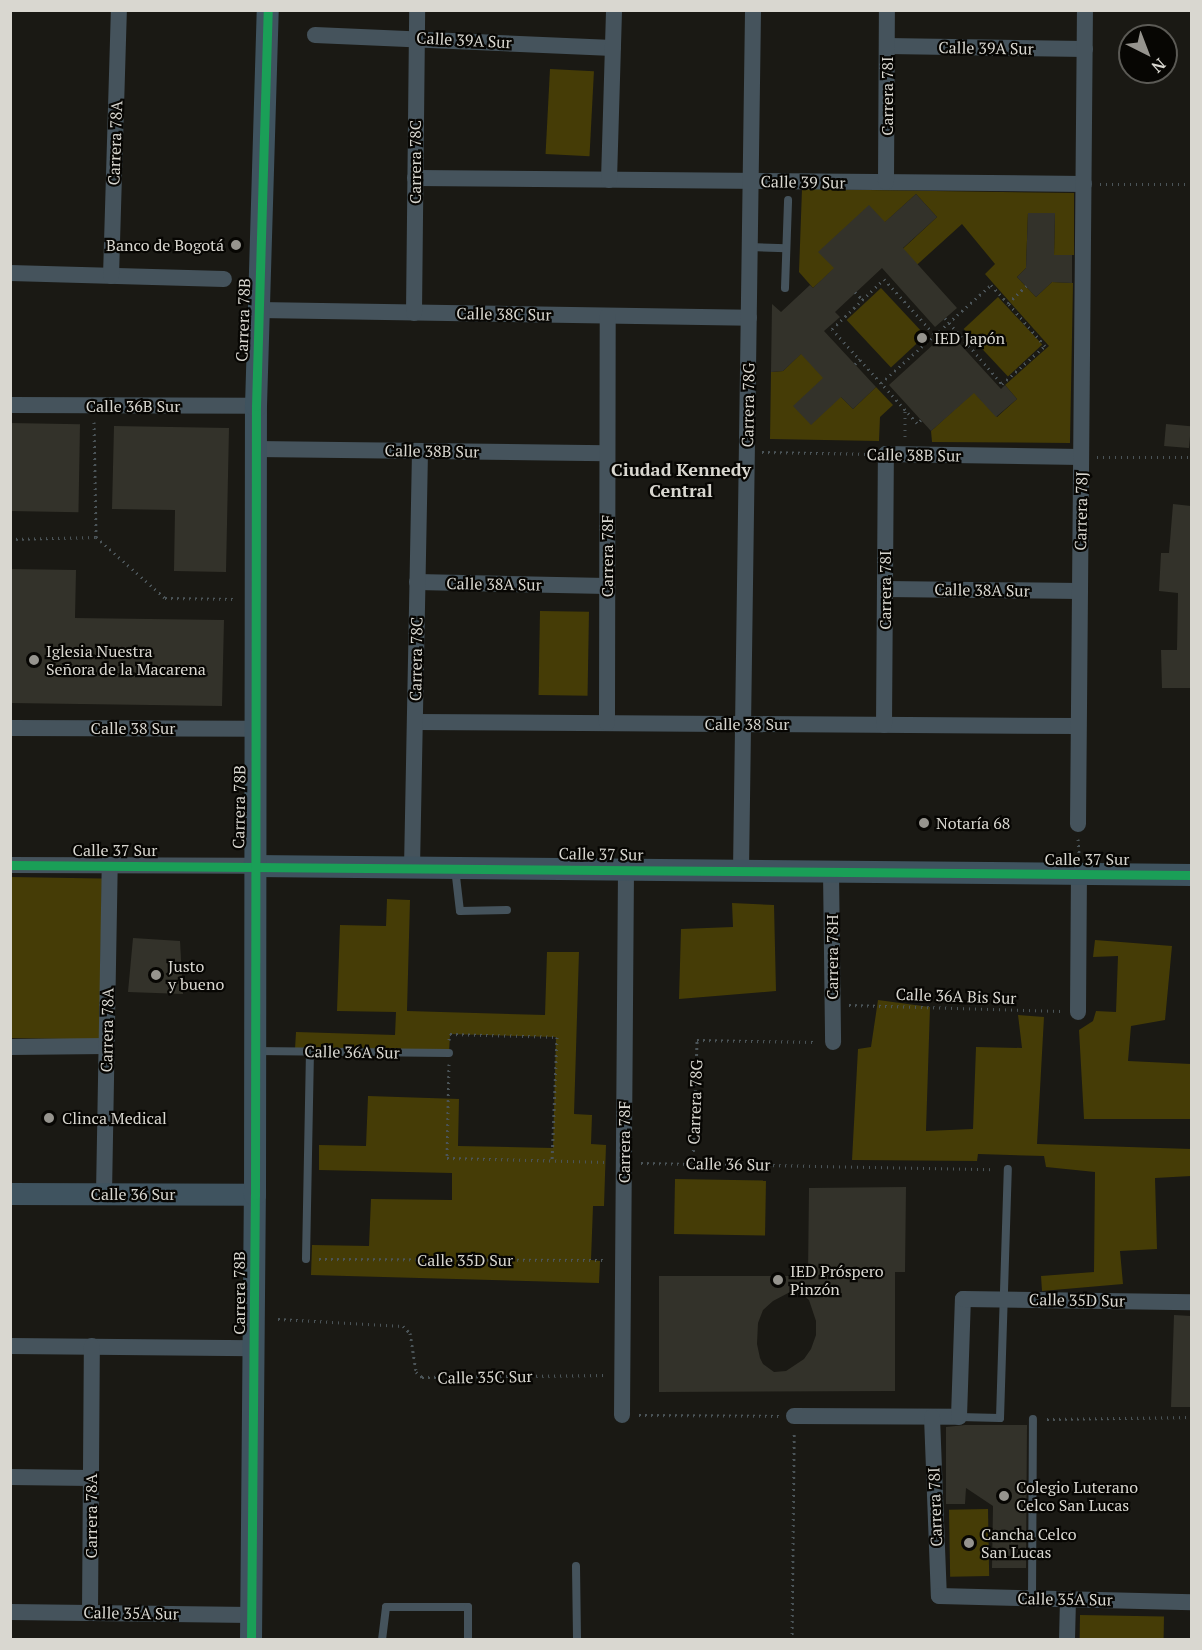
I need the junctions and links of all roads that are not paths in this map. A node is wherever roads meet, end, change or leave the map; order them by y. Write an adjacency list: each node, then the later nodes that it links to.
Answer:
1 (119, 10): 22 (street, Carrera 78A)
2 (268, 10): 25 (street, Carrera 78B)
3 (417, 10): 9 (street, Carrera 78C)
4 (614, 10): 11 (street)
5 (753, 10): 15 (street, Carrera 78G)
6 (887, 10): 10 (street, Carrera 78I)
7 (1085, 10): 12 (street, Carrera 78J)
8 (315, 35): 9 (street, Calle 39A Sur)
9 (416, 38): 11 (street, Calle 39A Sur); 13 (street, Carrera 78C)
10 (887, 46): 12 (street, Calle 39A Sur); 16 (street, Carrera 78I)
11 (613, 48): 14 (street)
12 (1085, 49): 17 (street, Carrera 78J)
13 (415, 178): 14 (street, Calle 39 Sur); 26 (street, Carrera 78C)
14 (609, 180): 15 (street, Calle 39 Sur)
15 (750, 181): 16 (street, Calle 39 Sur); 19 (street, Carrera 78G)
16 (886, 182): 17 (street, Calle 39 Sur)
17 (1083, 184): 35 (street, Carrera 78J)
18 (788, 200): 20 (lane)
19 (750, 247): 20 (lane); 28 (street, Carrera 78G)
20 (786, 248): 24 (lane)
21 (10, 273): 22 (street)
22 (111, 276): 23 (street)
23 (224, 279)
24 (785, 288)
25 (259, 310): 26 (street, Calle 38C Sur); 30 (street, Carrera 78B)
26 (414, 313): 27 (street, Calle 38C Sur)
27 (608, 316): 28 (street, Calle 38C Sur); 33 (street, Carrera 78F)
28 (749, 318): 42 (street, Carrera 78G)
29 (10, 405): 30 (street, Calle 36B Sur)
30 (256, 406): 31 (street, Carrera 78B)
31 (256, 449): 32 (street, Calle 38B Sur); 46 (street, Carrera 78B)
32 (420, 451): 33 (street, Calle 38B Sur); 36 (street, Carrera 78C)
33 (607, 453): 37 (street, Carrera 78F)
34 (886, 454): 35 (street, Calle 38B Sur); 38 (street, Carrera 78I)
35 (1081, 457): 39 (street, Carrera 78J)
36 (417, 582): 37 (street, Calle 38A Sur); 40 (street, Carrera 78C)
37 (607, 586): 41 (street, Carrera 78F)
38 (885, 589): 39 (street, Calle 38A Sur); 43 (street, Carrera 78I)
39 (1080, 591): 44 (street, Carrera 78J)
40 (415, 722): 41 (street, Calle 38 Sur); 51 (street, Carrera 78C)
41 (607, 723): 42 (street, Calle 38 Sur)
42 (743, 724): 43 (street, Calle 38 Sur); 54 (street, Carrera 78G)
43 (884, 725): 44 (street, Calle 38 Sur)
44 (1078, 726): 47 (street, Carrera 78J)
45 (10, 728): 46 (street, Calle 38 Sur)
46 (255, 729): 50 (street, Carrera 78B)
47 (1077, 824)
48 (10, 865): 49 (street, Calle 37 Sur)
49 (110, 865): 50 (street, Calle 37 Sur); 61 (street, Carrera 78A)
50 (254, 866): 51 (street, Calle 37 Sur); 63 (street, Carrera 78B)
51 (412, 868): 52 (street, Calle 37 Sur)
52 (455, 868): 53 (street, Calle 37 Sur); 58 (lane)
53 (626, 870): 54 (street, Calle 37 Sur); 76 (street, Carrera 78F)
54 (741, 871): 55 (street, Calle 37 Sur)
55 (831, 871): 56 (street, Calle 37 Sur); 60 (street, Carrera 78H)
56 (1079, 874): 57 (street, Calle 37 Sur); 59 (street)
57 (1191, 874)
58 (507, 910)
59 (1078, 1012)
60 (833, 1042)
61 (106, 1046): 62 (street); 68 (street, Carrera 78A)
62 (10, 1047)
63 (255, 1051): 64 (lane, Calle 36A Sur); 69 (street, Carrera 78B)
64 (310, 1051): 65 (lane, Calle 36A Sur); 70 (lane)
65 (449, 1053)
66 (1008, 1169): 71 (lane)
67 (10, 1194): 68 (street, Calle 36 Sur)
68 (104, 1194): 69 (street, Calle 36 Sur)
69 (255, 1195): 75 (street, Carrera 78B)
70 (306, 1259)
71 (1004, 1300): 72 (street, Calle 35D Sur); 79 (lane); 79 (street, Calle 35D Sur)
72 (1191, 1302)
73 (10, 1346): 74 (street)
74 (92, 1346): 75 (street); 82 (street, Carrera 78A)
75 (254, 1348): 90 (street, Carrera 78B)
76 (622, 1415)
77 (794, 1416): 78 (street)
78 (932, 1417): 79 (street); 84 (street, Carrera 78I)
79 (959, 1418)
80 (1033, 1419): 85 (lane)
81 (10, 1477): 82 (street)
82 (91, 1478): 89 (street, Carrera 78A)
83 (576, 1566): 94 (lane)
84 (939, 1596): 85 (street, Calle 35A Sur)
85 (1032, 1598): 86 (street, Calle 35A Sur)
86 (1068, 1599): 87 (street, Calle 35A Sur); 95 (street)
87 (1191, 1602)
88 (10, 1612): 89 (street, Calle 35A Sur)
89 (90, 1613): 90 (street, Calle 35A Sur)
90 (252, 1615): 91 (street, Carrera 78B)
91 (251, 1640)
92 (382, 1640): 93 (lane)
93 (468, 1640)
94 (577, 1640)
95 (1067, 1640)

